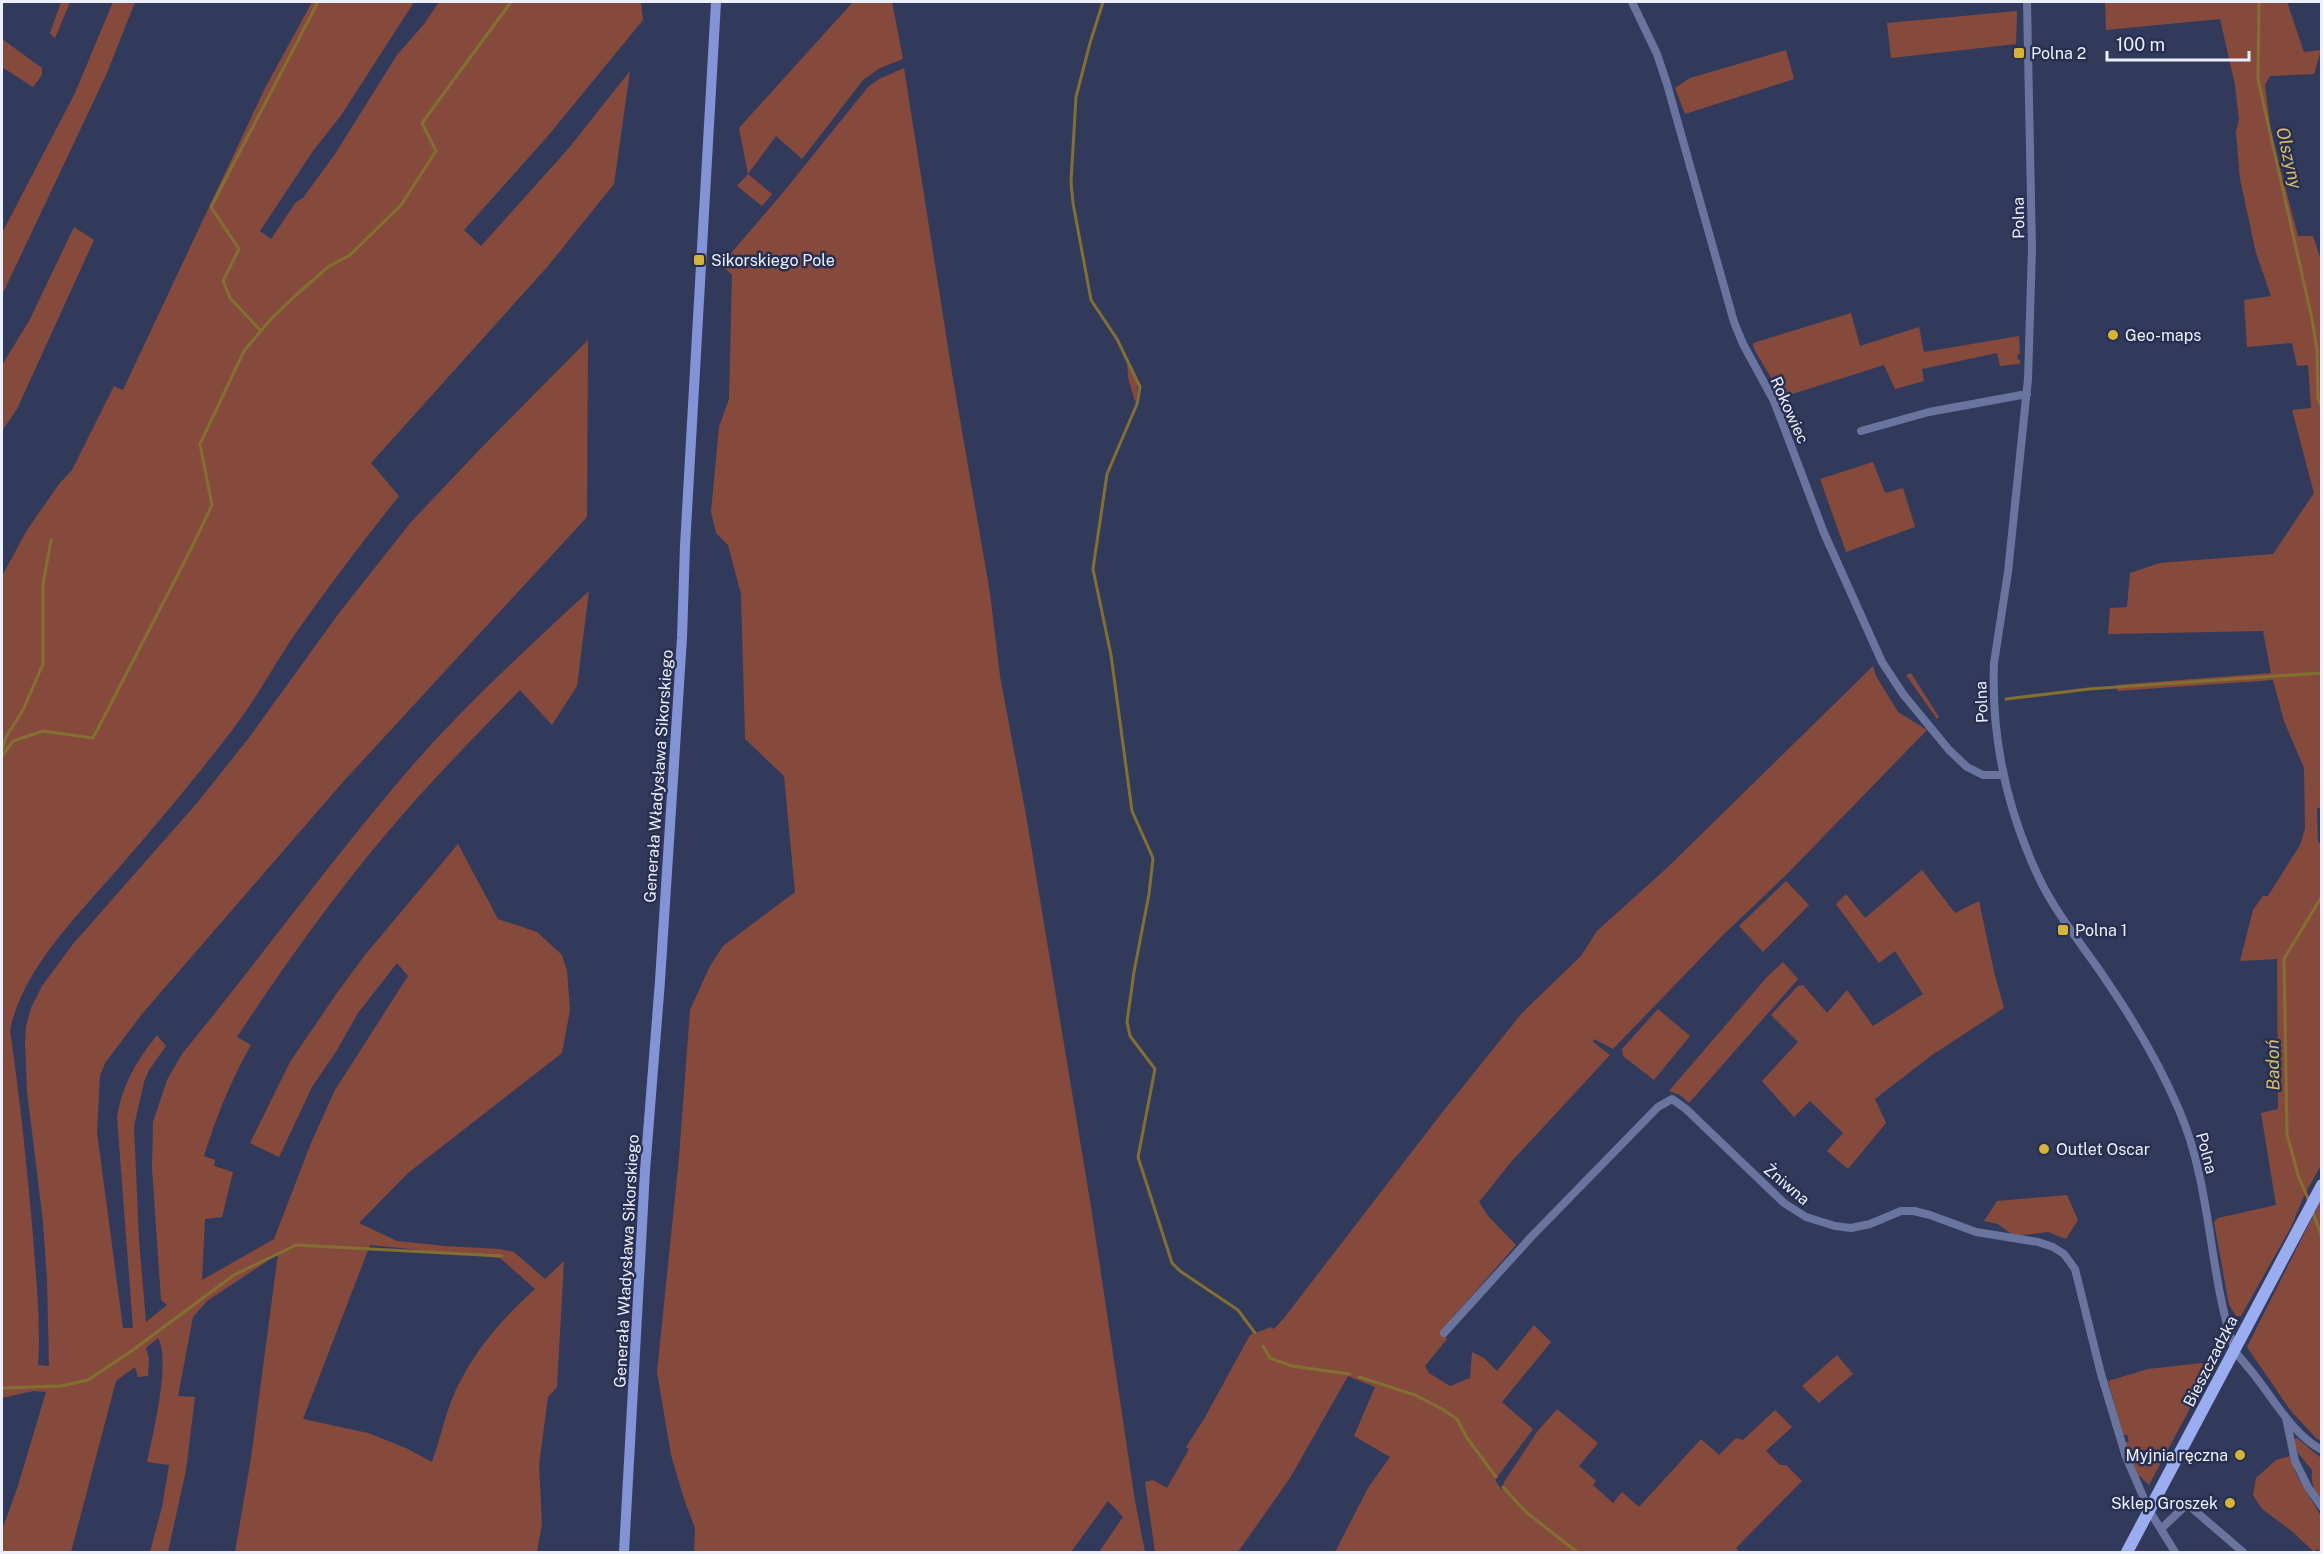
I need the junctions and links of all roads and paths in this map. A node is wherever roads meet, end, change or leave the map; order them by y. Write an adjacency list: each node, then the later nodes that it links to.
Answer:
1 (716, 2): 15 (street, Generała Władysława Sikorskiego)
2 (1632, 2): 6 (street, Rokowiec)
3 (2027, 2): 4 (street, Polna)
4 (2027, 394): 5 (street); 6 (street, Polna)
5 (1861, 430)
6 (2002, 775): 9 (street, Polna)
7 (2320, 1188): 9 (main road, Bieszczadzka)
8 (1444, 1333): 13 (street, Żniwna)
9 (2234, 1350): 10 (street); 13 (main road, Bieszczadzka)
10 (2286, 1418): 11 (street); 12 (street)
11 (2322, 1450)
12 (2322, 1507)
13 (2149, 1510): 14 (street); 16 (main road, Bieszczadzka)
14 (2161, 1529): 17 (street); 18 (street)
15 (624, 1552)
16 (2127, 1552)
17 (2175, 1552)
18 (2243, 1552)

